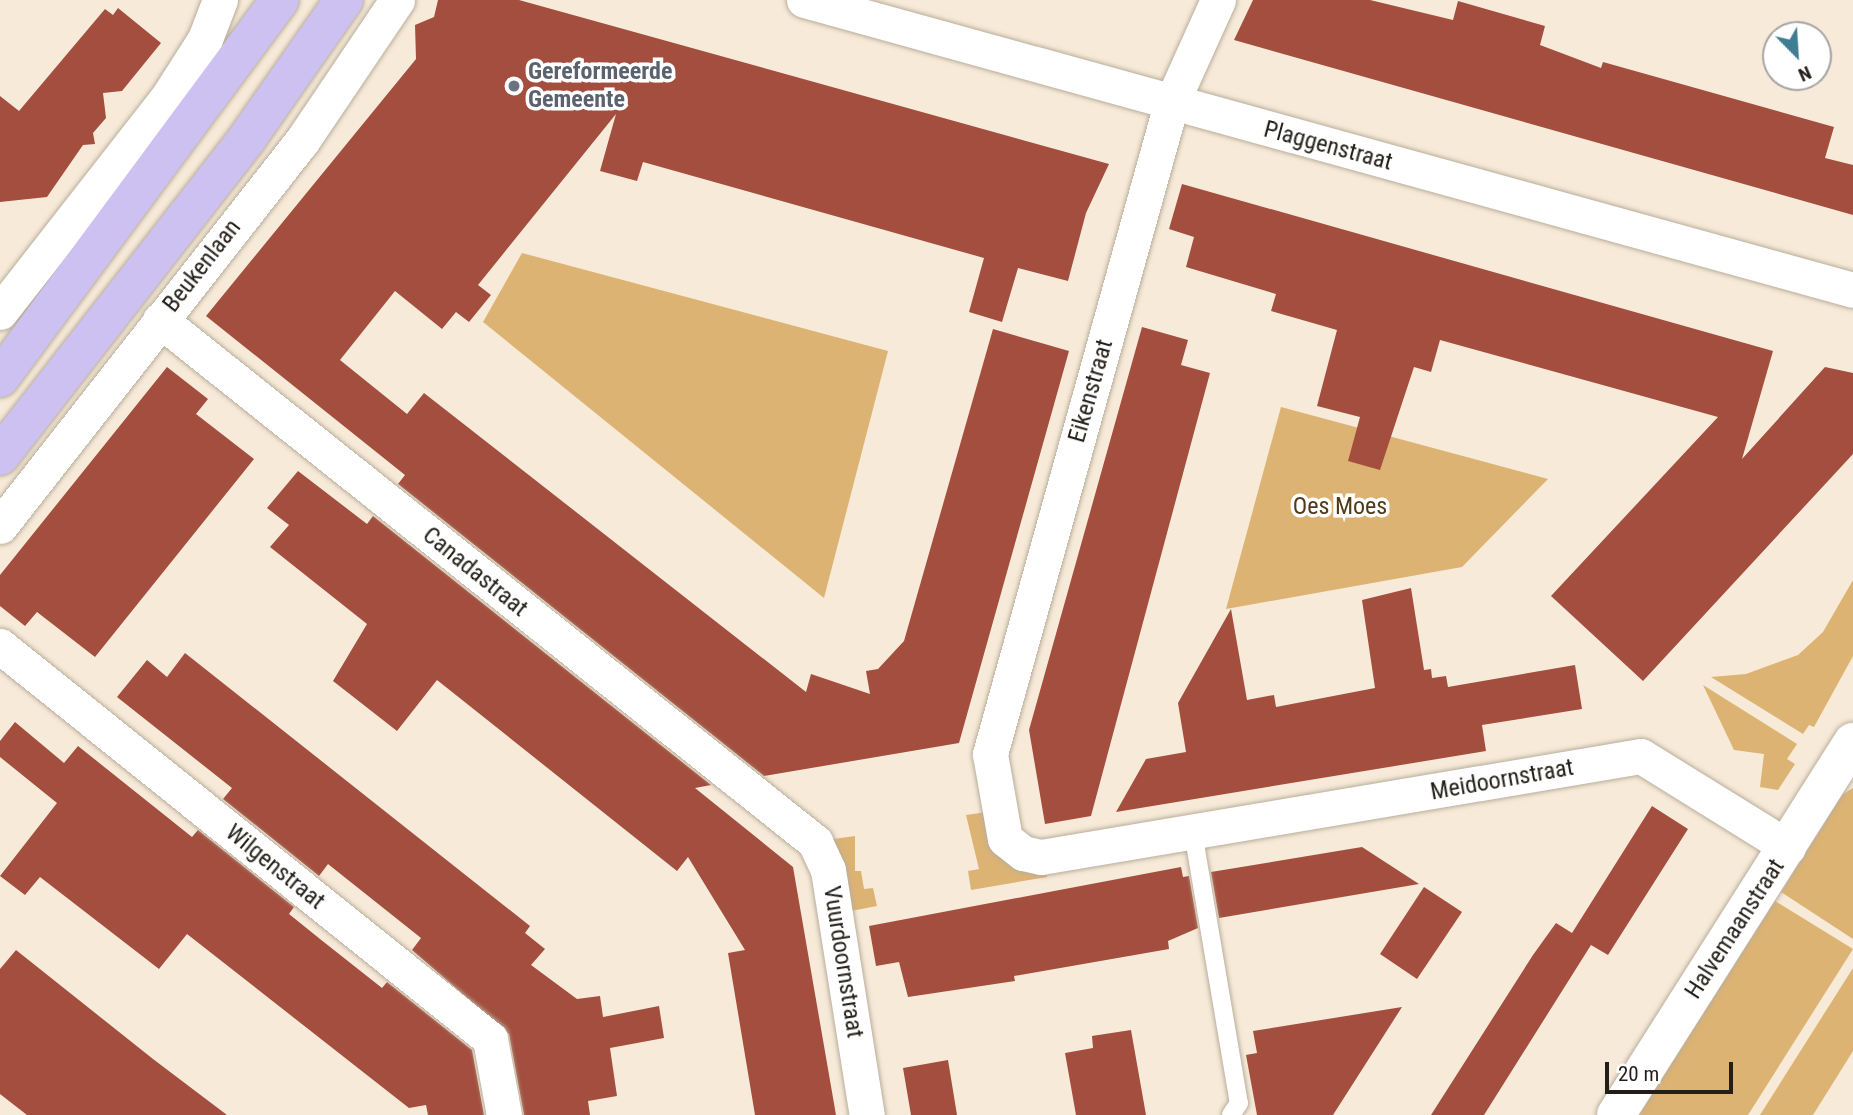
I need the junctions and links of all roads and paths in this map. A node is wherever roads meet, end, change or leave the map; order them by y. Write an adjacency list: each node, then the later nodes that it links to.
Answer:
1 (220, 0): 9 (street)
2 (280, 0): 11 (main road)
3 (344, 0): 12 (main road, Beukenlaan)
4 (397, 0): 10 (street, Beukenlaan)
5 (804, 0): 7 (street, Plaggenstraat)
6 (1218, 0): 7 (street, Eikenstraat)
7 (1171, 104): 8 (street, Plaggenstraat); 16 (street, Eikenstraat)
8 (1853, 290)
9 (0, 312)
10 (160, 320): 13 (street, Beukenlaan); 17 (street, Canadastraat)
11 (0, 378)
12 (0, 456)
13 (0, 526)
14 (0, 646): 20 (street, Wilgenstraat)
15 (1851, 748): 19 (street, Halvemaanstraat)
16 (992, 790): 18 (street, Meidoornstraat)
17 (792, 822): 21 (street, Vuurdoornstraat)
18 (1193, 832): 19 (street, Meidoornstraat); 22 (lane)
19 (1788, 847): 23 (street, Halvemaanstraat)
20 (504, 1115)
21 (867, 1115)
22 (1231, 1115)
23 (1616, 1115)

